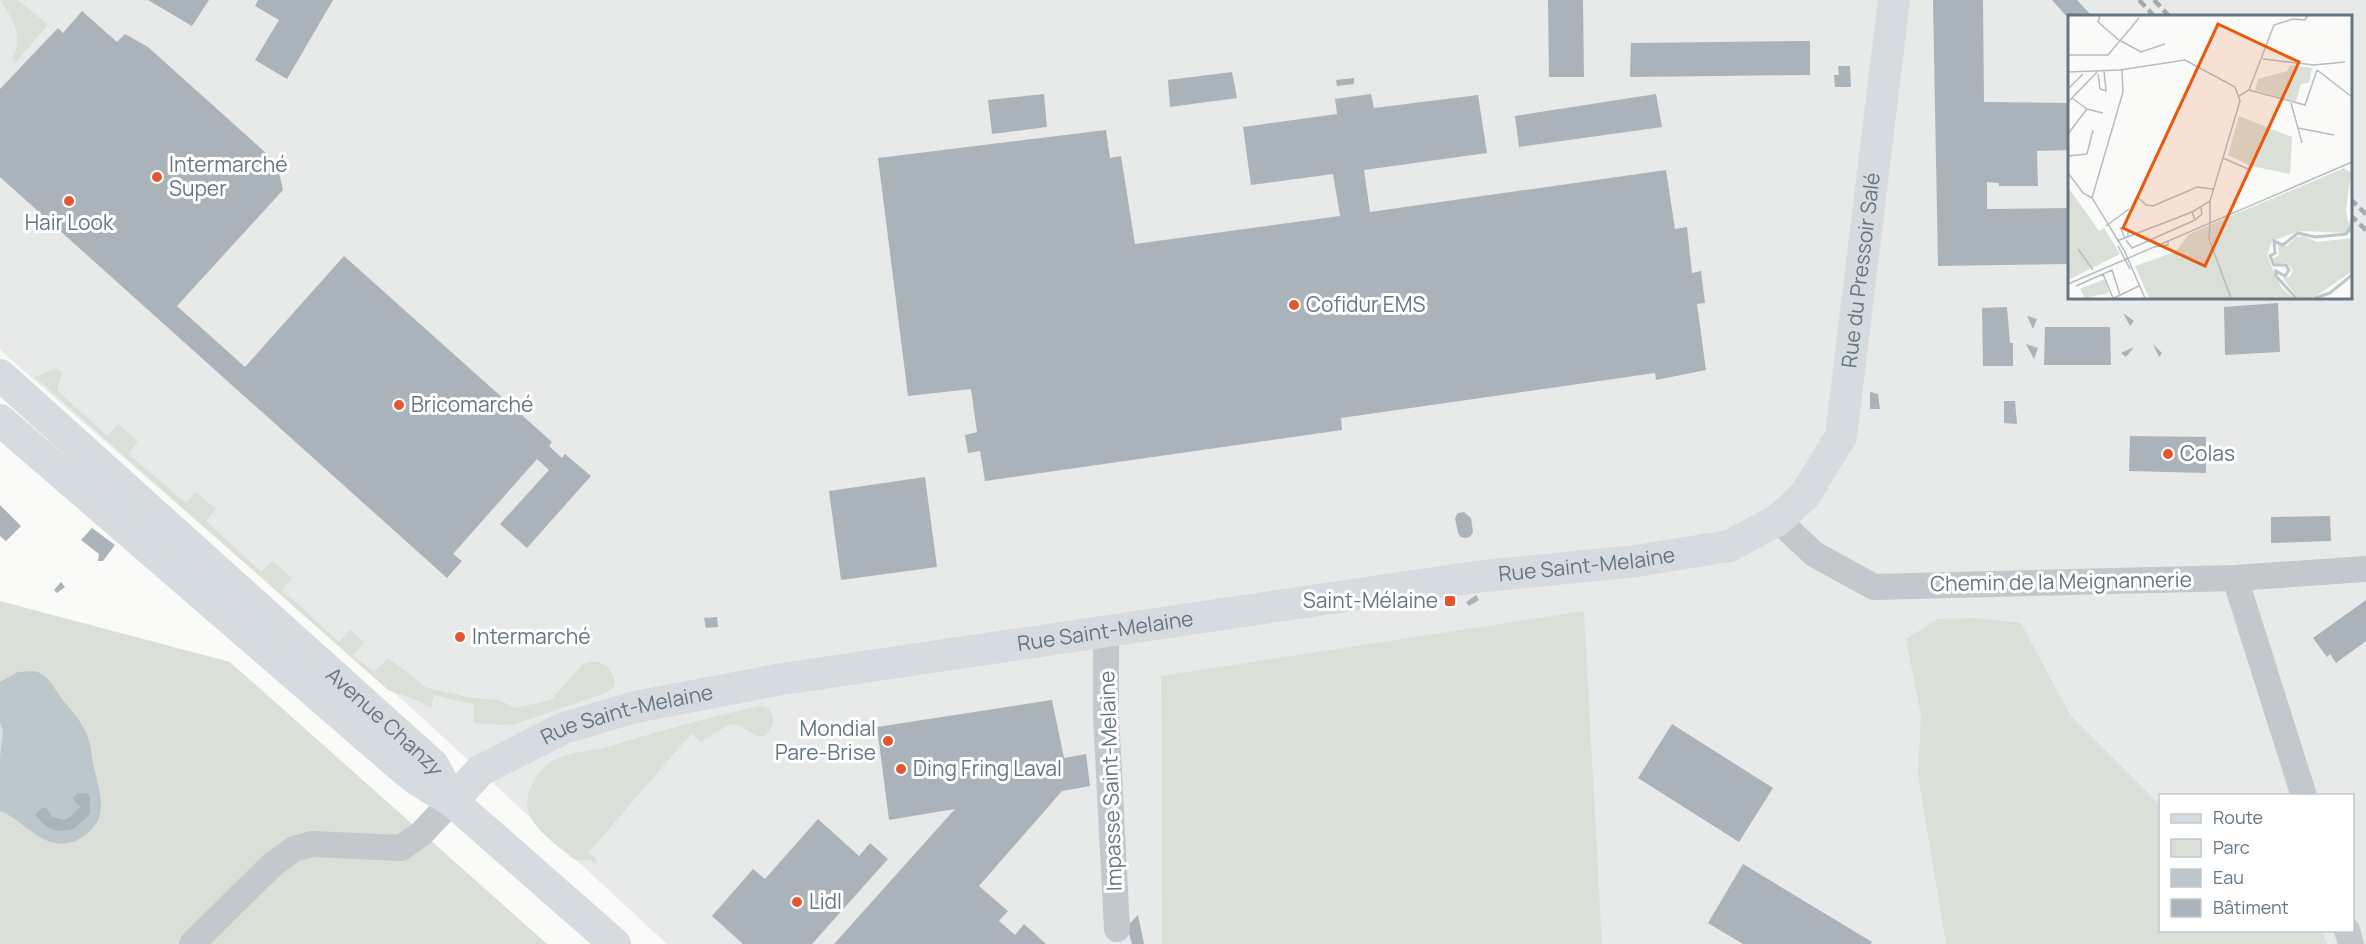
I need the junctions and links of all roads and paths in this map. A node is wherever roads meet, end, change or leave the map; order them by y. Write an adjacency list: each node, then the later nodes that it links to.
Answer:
1 (1894, 0): 4 (main road, Rue du Pressoir Salé)
2 (0, 375): 9 (main road, Avenue Chanzy)
3 (0, 420): 9 (main road, Avenue Chanzy)
4 (1778, 520): 6 (street, Chemin de la Meignannerie); 7 (main road, Rue Saint-Melaine)
5 (2366, 569): 6 (street, Chemin de la Meignannerie)
6 (2235, 578): 8 (street)
7 (1106, 633): 9 (main road, Rue Saint-Melaine); 10 (street, Impasse Saint-Melaine)
8 (2304, 794)
9 (452, 801): 11 (street); 12 (main road)
10 (1117, 929)
11 (192, 944)
12 (615, 944)

